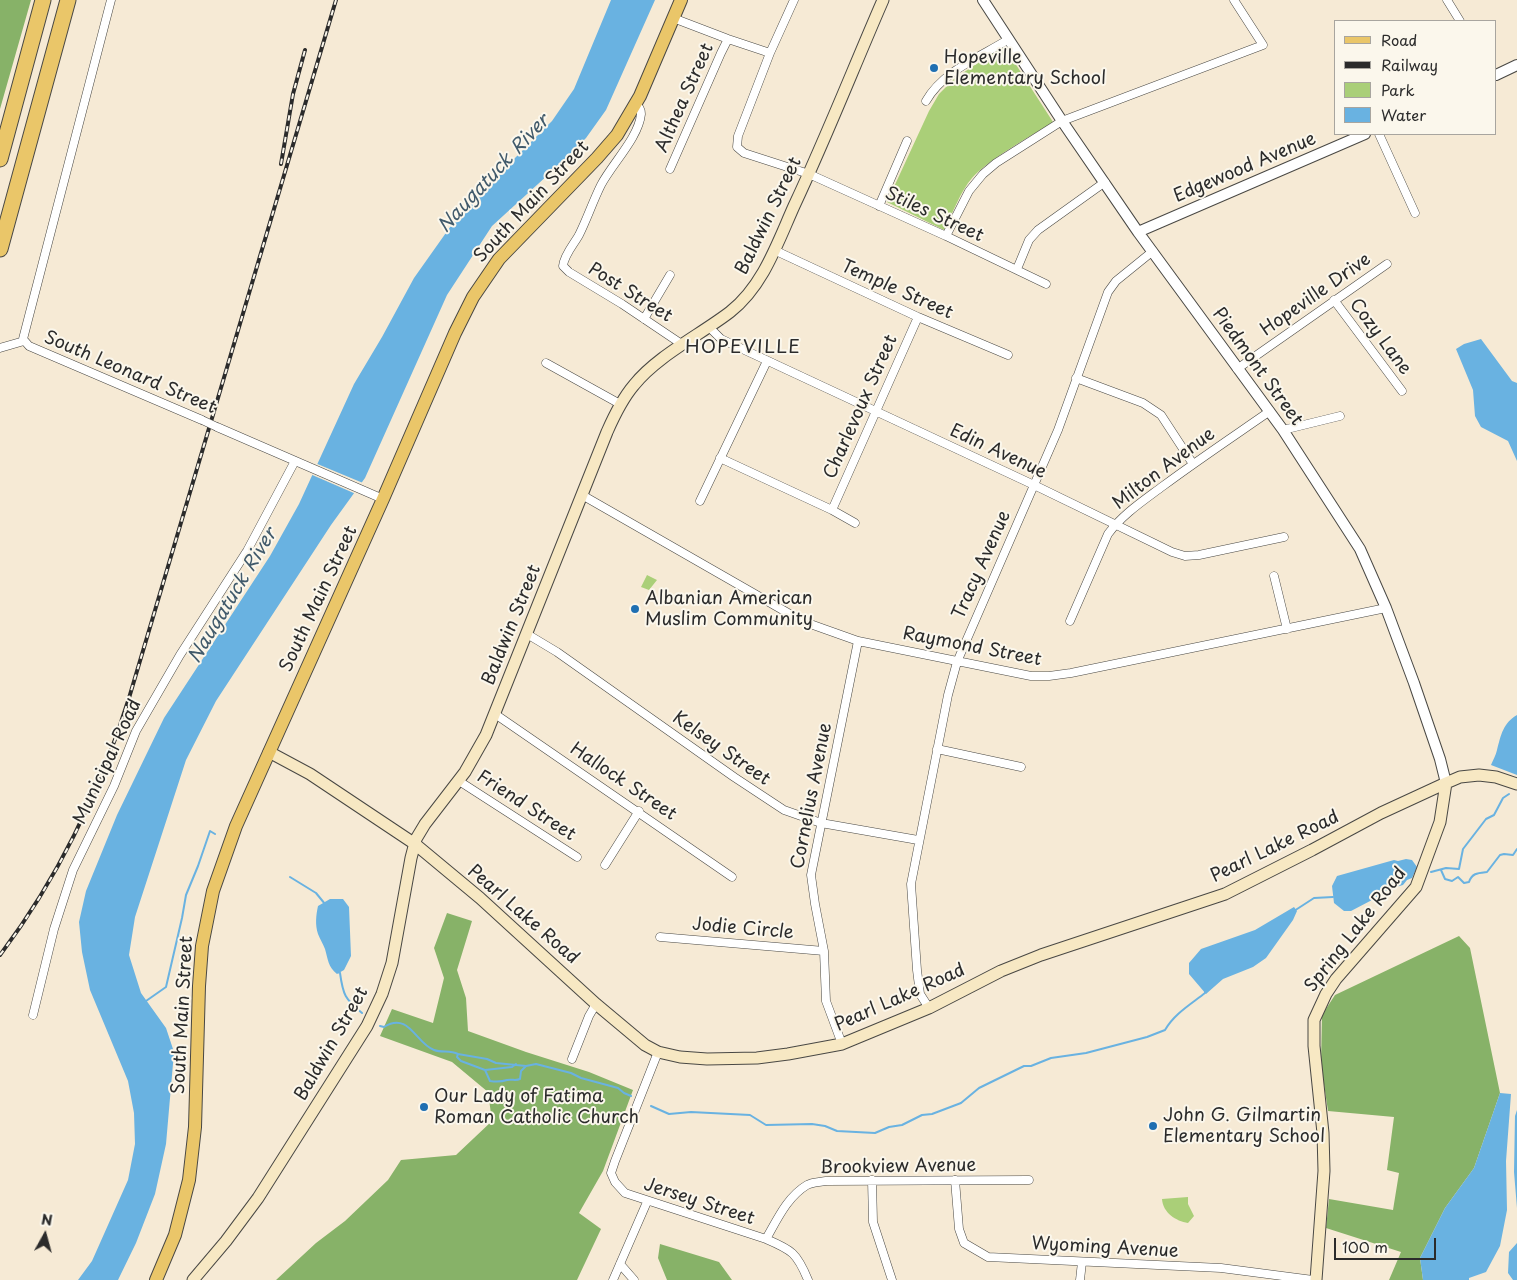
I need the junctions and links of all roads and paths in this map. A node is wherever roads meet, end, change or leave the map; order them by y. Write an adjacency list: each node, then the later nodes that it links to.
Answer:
1 (43, 0): 23 (highway)
2 (68, 0): 31 (highway)
3 (111, 0): 42 (street, South Leonard Street)
4 (681, 0): 10 (main road, South Main Street)
5 (794, 0): 14 (street)
6 (882, 0): 25 (main road, Baldwin Street)
7 (984, 0): 13 (street, Piedmont Street)
8 (1234, 0): 19 (street)
9 (1447, 0): 11 (street)
10 (673, 18): 12 (street); 18 (main road, South Main Street)
11 (1459, 20)
12 (728, 39): 14 (street); 24 (street, Althea Street)
13 (1009, 40): 17 (street); 19 (street, Piedmont Street)
14 (770, 53): 25 (street, Stiles Street)
15 (1517, 65): 16 (street)
16 (1497, 74)
17 (926, 102)
18 (636, 104): 40 (street, Post Street); 61 (main road, South Main Street)
19 (1062, 121): 26 (street, Piedmont Street); 30 (street)
20 (1363, 135): 29 (street, Edgewood Avenue)
21 (1379, 135): 28 (street)
22 (907, 141): 27 (street)
23 (0, 159)
24 (670, 169)
25 (809, 174): 27 (street, Stiles Street); 32 (main road, Baldwin Street)
26 (1105, 182): 29 (street, Piedmont Street); 35 (street)
27 (879, 206): 30 (street, Stiles Street)
28 (1415, 213)
29 (1138, 232): 33 (street, Piedmont Street)
30 (946, 236): 35 (street, Stiles Street)
31 (0, 249)
32 (774, 250): 39 (street, Temple Street); 41 (main road, Baldwin Street)
33 (1153, 251): 48 (street, Piedmont Street); 49 (street, Tracy Avenue)
34 (1386, 264): 38 (street, Hopeville Drive)
35 (1017, 269): 37 (street, Stiles Street)
36 (670, 275): 40 (street)
37 (1046, 284)
38 (1334, 300): 48 (street, Hopeville Drive); 50 (street, Cozy Lane)
39 (918, 317): 45 (street, Temple Street); 52 (street, Charlevoux Street)
40 (644, 319): 43 (street, Post Street)
41 (709, 327): 43 (main road, Baldwin Street); 46 (street, Edin Avenue)
42 (24, 341): 44 (street); 57 (street, South Leonard Street, bridge)
43 (683, 345): 51 (main road, Baldwin Street)
44 (0, 348)
45 (1008, 355)
46 (767, 361): 52 (street, Edin Avenue); 56 (street)
47 (546, 363): 51 (street)
48 (1237, 369): 53 (street, Piedmont Street)
49 (1076, 378): 58 (street); 59 (street, Tracy Avenue)
50 (1402, 391)
51 (620, 404): 60 (main road, Baldwin Street)
52 (876, 411): 59 (street, Edin Avenue); 63 (street, Charlevoux Street)
53 (1270, 411): 55 (street, Piedmont Street); 58 (street, Milton Avenue)
54 (1340, 416): 55 (street)
55 (1283, 430): 68 (street, Piedmont Street)
56 (720, 458): 62 (street); 63 (street)
57 (296, 461): 61 (street, South Leonard Street); 92 (street, Municipal Road)
58 (1193, 464): 65 (street, Milton Avenue)
59 (1034, 485): 65 (street, Edin Avenue); 73 (street, Tracy Avenue)
60 (582, 495): 71 (main road, Baldwin Street); 72 (street, Raymond Street)
61 (383, 499): 76 (main road, South Main Street)
62 (700, 501)
63 (832, 510): 64 (street)
64 (855, 523)
65 (1115, 525): 66 (street, Edin Avenue); 69 (street, Milton Avenue)
66 (1284, 536)
67 (1274, 576): 70 (street)
68 (1386, 608): 70 (street, Raymond Street); 79 (street, Piedmont Street)
69 (1070, 621)
70 (1287, 629): 73 (street, Raymond Street)
71 (527, 634): 74 (main road, Baldwin Street); 82 (street, Kelsey Street)
72 (858, 641): 73 (street, Raymond Street); 82 (street, Cornelius Avenue)
73 (957, 662): 75 (street, Tracy Avenue)
74 (495, 714): 78 (main road, Baldwin Street); 81 (street, Hallock Street)
75 (937, 749): 77 (street); 83 (street, Tracy Avenue)
76 (269, 752): 84 (main road, Pearl Lake Road); 103 (main road, South Main Street)
77 (1021, 767)
78 (459, 780): 84 (main road, Baldwin Street); 85 (street, Friend Street)
79 (1446, 783): 80 (main road, Pearl Lake Road); 91 (main road, Pearl Lake Road); 110 (main road, Spring Lake Road)
80 (1517, 784)
81 (639, 811): 86 (street); 87 (street, Hallock Street)
82 (820, 823): 83 (street, Kelsey Street); 89 (street, Cornelius Avenue)
83 (918, 840): 91 (street, Tracy Avenue)
84 (414, 844): 90 (main road, Pearl Lake Road); 104 (main road, Baldwin Street)
85 (576, 857)
86 (606, 865)
87 (732, 876)
88 (660, 937): 89 (street, Jodie Circle)
89 (824, 951): 93 (street, Cornelius Avenue)
90 (596, 1004): 94 (main road, Pearl Lake Road); 95 (street)
91 (929, 1008): 93 (main road, Pearl Lake Road)
92 (33, 1015)
93 (842, 1044): 94 (main road, Pearl Lake Road)
94 (658, 1052): 99 (street, Jersey Street)
95 (572, 1059)
96 (872, 1180): 97 (street, Brookview Avenue); 100 (street, Brookview Avenue); 108 (street)
97 (955, 1180): 98 (street, Brookview Avenue); 101 (street, Wyoming Avenue)
98 (1029, 1180)
99 (647, 1202): 100 (street, Jersey Street); 102 (street)
100 (766, 1239): 107 (street, Jersey Street)
101 (1082, 1262): 109 (street); 110 (street, Wyoming Avenue)
102 (620, 1264): 105 (street); 106 (street)
103 (156, 1280)
104 (193, 1280)
105 (613, 1280)
106 (634, 1280)
107 (808, 1280)
108 (892, 1280)
109 (1080, 1280)
110 (1314, 1280)

